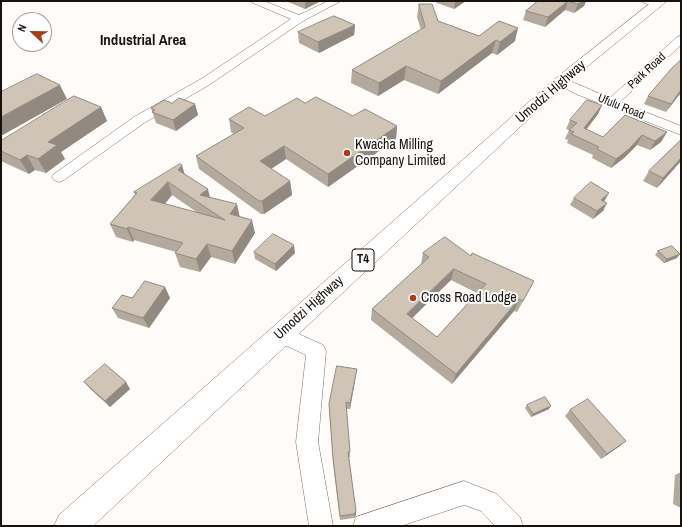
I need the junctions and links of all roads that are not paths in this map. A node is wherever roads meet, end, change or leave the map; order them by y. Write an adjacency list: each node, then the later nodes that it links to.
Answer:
1 (256, 1): 4 (street)
2 (336, 1): 4 (street)
3 (655, 2): 6 (highway, Umodzi Highway / T4)
4 (299, 19): 9 (street)
5 (681, 39): 7 (street, Park Road)
6 (561, 81): 7 (street, Ufulu Road); 10 (highway, Umodzi Highway / T4)
7 (612, 104): 8 (street, Ufulu Road)
8 (681, 131)
9 (59, 177)
10 (281, 334): 11 (highway, Umodzi Highway / T4); 12 (street)
11 (82, 521)
12 (321, 526)
13 (365, 526): 14 (street)
14 (511, 526)

